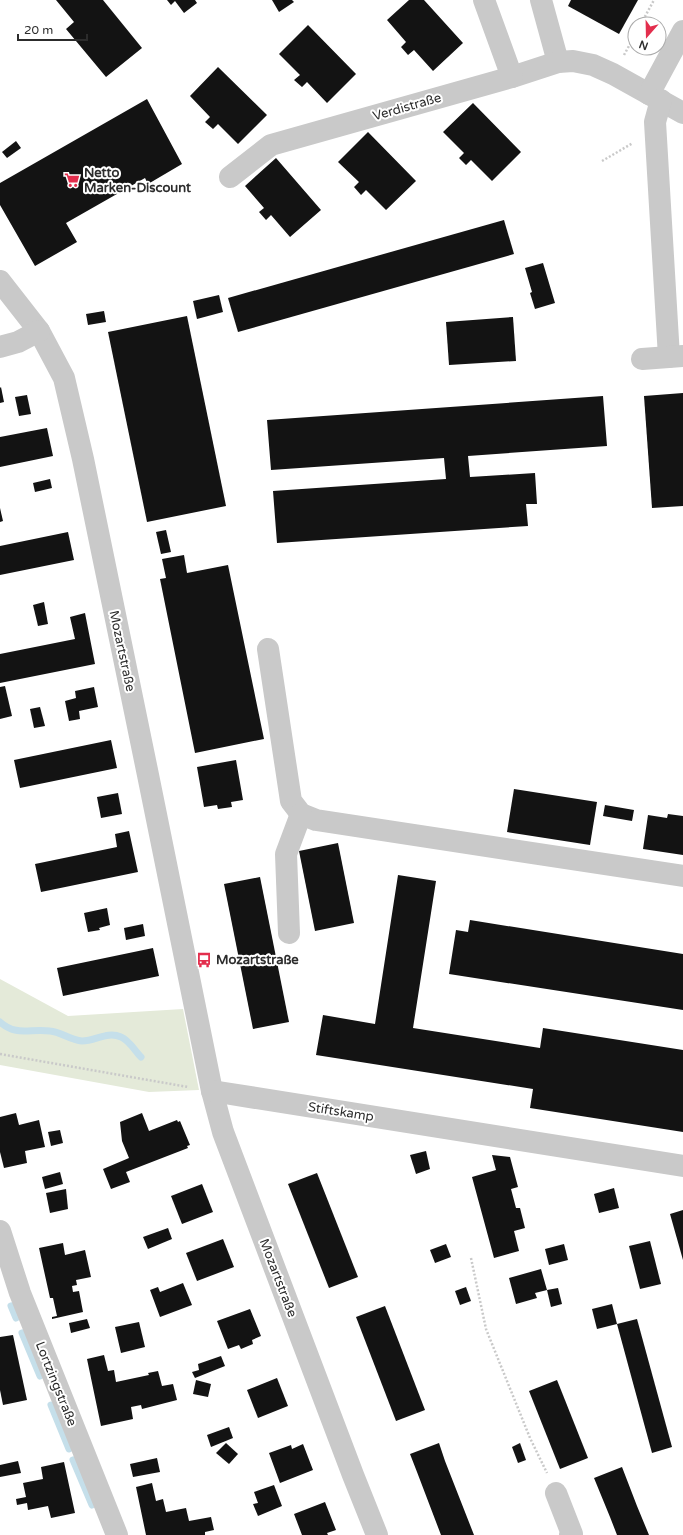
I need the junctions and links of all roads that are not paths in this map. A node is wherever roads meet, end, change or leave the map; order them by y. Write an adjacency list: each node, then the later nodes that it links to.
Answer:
1 (484, 0): 5 (street)
2 (541, 0): 4 (street)
3 (683, 32): 6 (street)
4 (558, 62): 5 (street, Verdistraße); 6 (street, Verdistraße)
5 (512, 78): 8 (street, Verdistraße)
6 (655, 97): 7 (street, Verdistraße); 12 (street)
7 (683, 113)
8 (230, 176)
9 (0, 281): 10 (street, Mozartstraße)
10 (39, 331): 11 (street); 18 (street, Mozartstraße)
11 (0, 347)
12 (676, 356): 13 (street)
13 (642, 359)
14 (268, 649): 15 (street)
15 (301, 814): 16 (street); 17 (street)
16 (683, 876)
17 (289, 933)
18 (212, 1091): 19 (street, Stiftskamp); 23 (street, Mozartstraße)
19 (683, 1166)
20 (0, 1231): 22 (street, Lortzingstraße)
21 (556, 1493): 24 (street)
22 (117, 1535)
23 (377, 1535)
24 (571, 1535)

